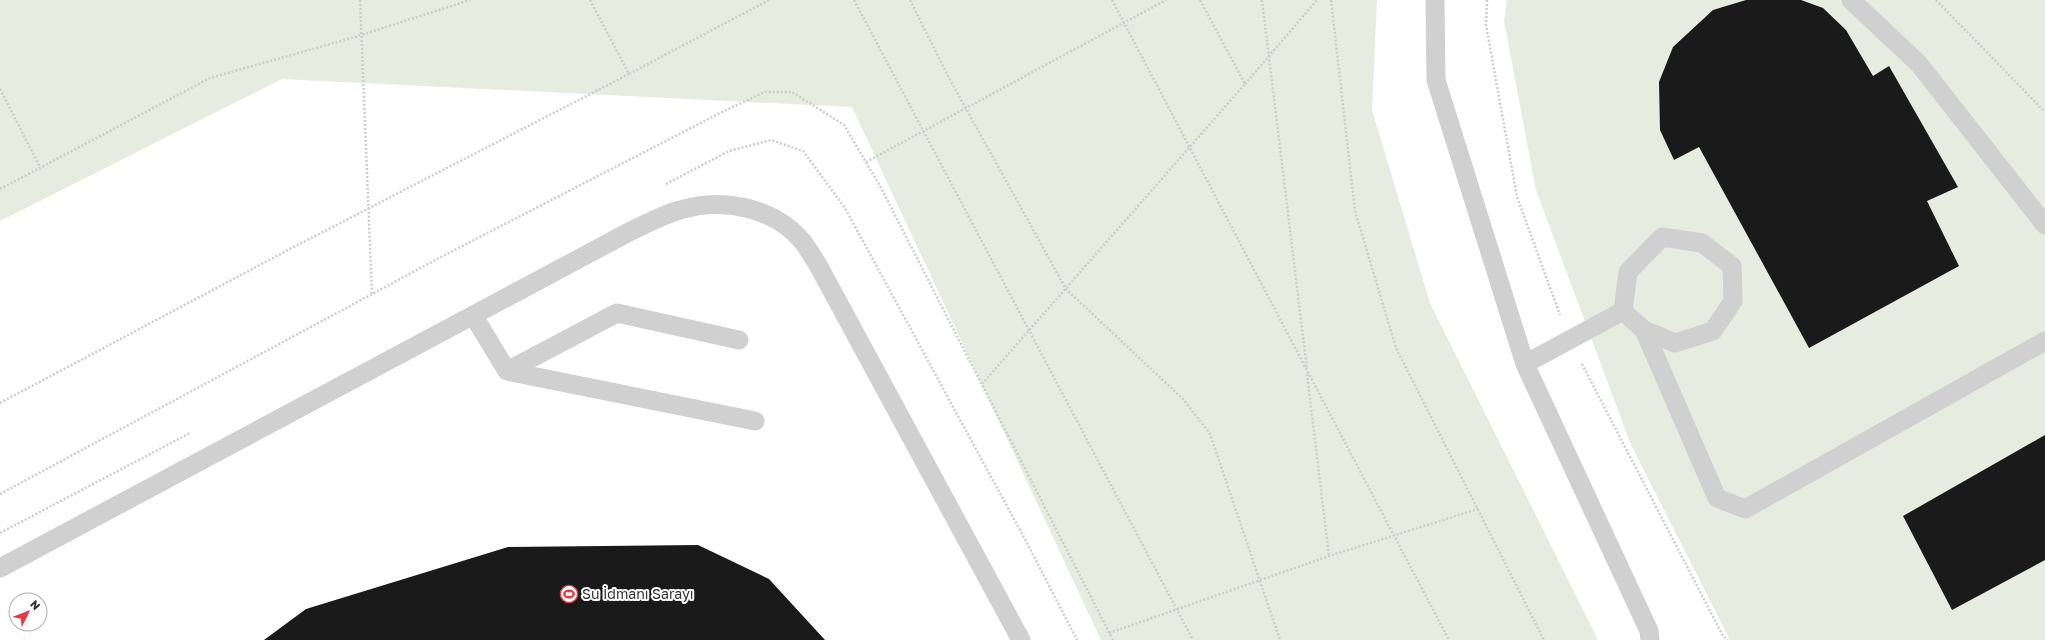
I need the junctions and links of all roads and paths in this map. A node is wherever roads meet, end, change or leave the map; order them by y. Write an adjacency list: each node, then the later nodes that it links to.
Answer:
1 (360, 0): 17 (path)
2 (470, 0): 17 (path)
3 (590, 0): 19 (path)
4 (769, 0): 19 (path)
5 (854, 0): 24 (path)
6 (910, 0): 22 (path)
7 (1112, 0): 16 (path)
8 (1166, 0): 16 (path)
9 (1200, 0): 20 (path)
10 (1262, 0): 18 (path)
11 (1316, 0): 18 (path)
12 (1331, 0): 47 (path)
13 (1435, 0): 40 (lane)
14 (1852, 0): 31 (lane)
15 (1936, 0): 23 (path)
16 (1124, 23): 22 (path); 25 (path)
17 (362, 34): 27 (path); 30 (path)
18 (1268, 56): 20 (path); 42 (path)
19 (629, 74): 30 (path)
20 (1245, 84): 25 (path)
21 (0, 89): 27 (path)
22 (966, 108): 24 (path); 32 (path)
23 (2044, 110)
24 (923, 131): 26 (path); 37 (path)
25 (1190, 148): 32 (path); 42 (path)
26 (866, 162)
27 (40, 167): 29 (path)
28 (666, 185): 57 (path)
29 (0, 189)
30 (369, 208): 33 (path); 44 (path)
31 (2045, 226)
32 (1066, 289): 37 (path); 52 (path)
33 (372, 294)
34 (1623, 311): 36 (lane); 36 (lane); 40 (lane)
35 (474, 315): 41 (lane); 51 (lane); 56 (lane)
36 (1644, 330): 39 (lane)
37 (1029, 331): 43 (path); 53 (path)
38 (739, 340): 41 (lane)
39 (2045, 341)
40 (1524, 364): 55 (lane)
41 (507, 371): 45 (lane)
42 (1307, 371): 49 (path); 50 (path)
43 (982, 384)
44 (0, 403)
45 (755, 421)
46 (191, 433): 48 (path)
47 (1478, 509): 49 (path); 61 (path)
48 (0, 533)
49 (1394, 536): 50 (path); 60 (path)
50 (1329, 556): 52 (path)
51 (0, 568)
52 (1260, 580): 53 (path); 59 (path)
53 (1176, 610): 54 (path); 58 (path)
54 (1109, 633)
55 (1653, 637)
56 (1021, 640)
57 (1077, 640)
58 (1193, 640)
59 (1280, 640)
60 (1449, 640)
61 (1544, 640)

